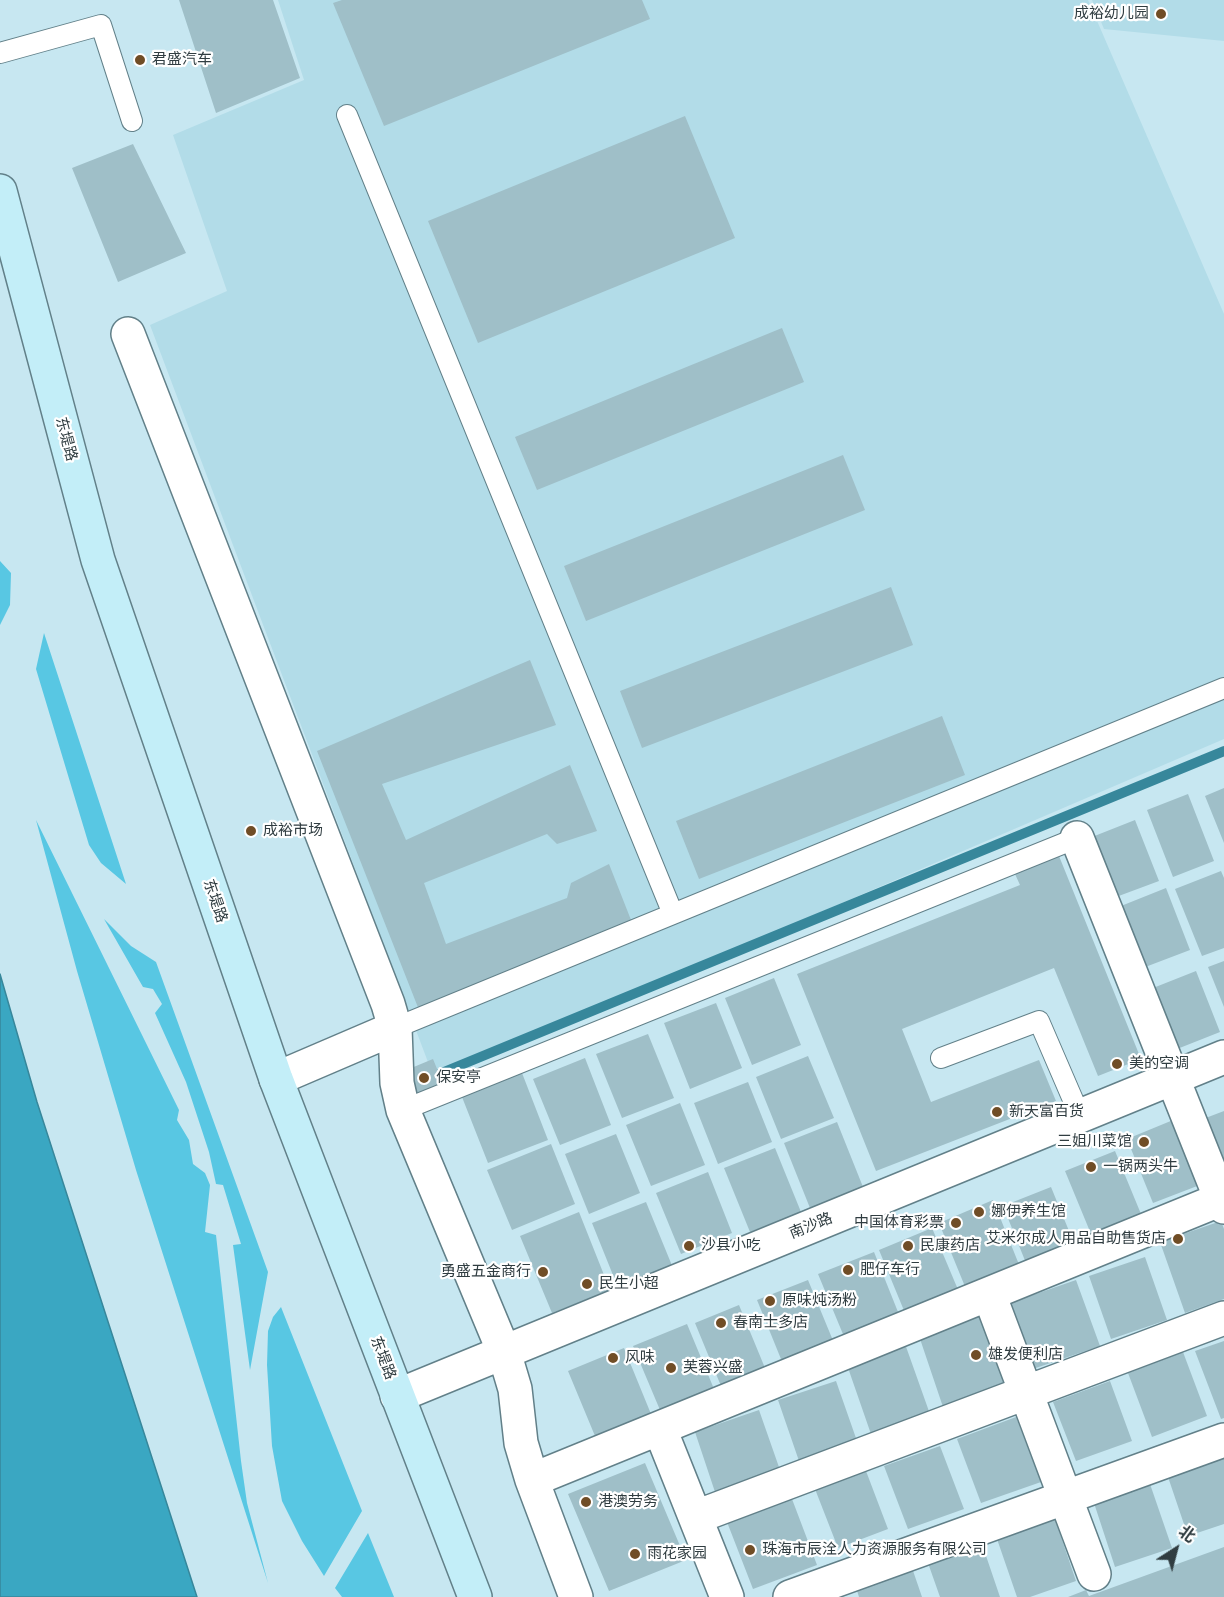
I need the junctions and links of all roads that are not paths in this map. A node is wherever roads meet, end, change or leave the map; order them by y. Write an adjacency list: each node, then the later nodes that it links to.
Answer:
1 (0, 53): 3 (lane)
2 (346, 115): 8 (lane)
3 (132, 121)
4 (0, 191): 13 (main road, 东堤路)
5 (128, 334): 9 (street)
6 (1224, 688): 8 (lane)
7 (1077, 838): 12 (street); 14 (lane)
8 (673, 914): 9 (lane)
9 (395, 1028): 13 (street); 14 (street)
10 (1224, 1057): 12 (street, 南沙路)
11 (940, 1058): 15 (lane)
12 (1173, 1078): 15 (street, 南沙路); 16 (street)
13 (276, 1079): 21 (main road, 东堤路)
14 (403, 1110): 19 (street)
15 (1080, 1116): 19 (street, 南沙路)
16 (1223, 1201): 17 (street)
17 (989, 1294): 20 (street); 22 (street)
18 (1224, 1318): 20 (street)
19 (504, 1352): 21 (street, 南沙路); 24 (street)
20 (1026, 1393): 25 (street); 26 (street)
21 (397, 1396): 28 (main road, 东堤路)
22 (660, 1429): 24 (street); 26 (street)
23 (1224, 1440): 25 (street)
24 (532, 1480): 29 (street)
25 (1065, 1498): 27 (street); 31 (street)
26 (696, 1517): 30 (street)
27 (1094, 1574)
28 (475, 1597)
29 (576, 1597)
30 (727, 1597)
31 (790, 1597)

